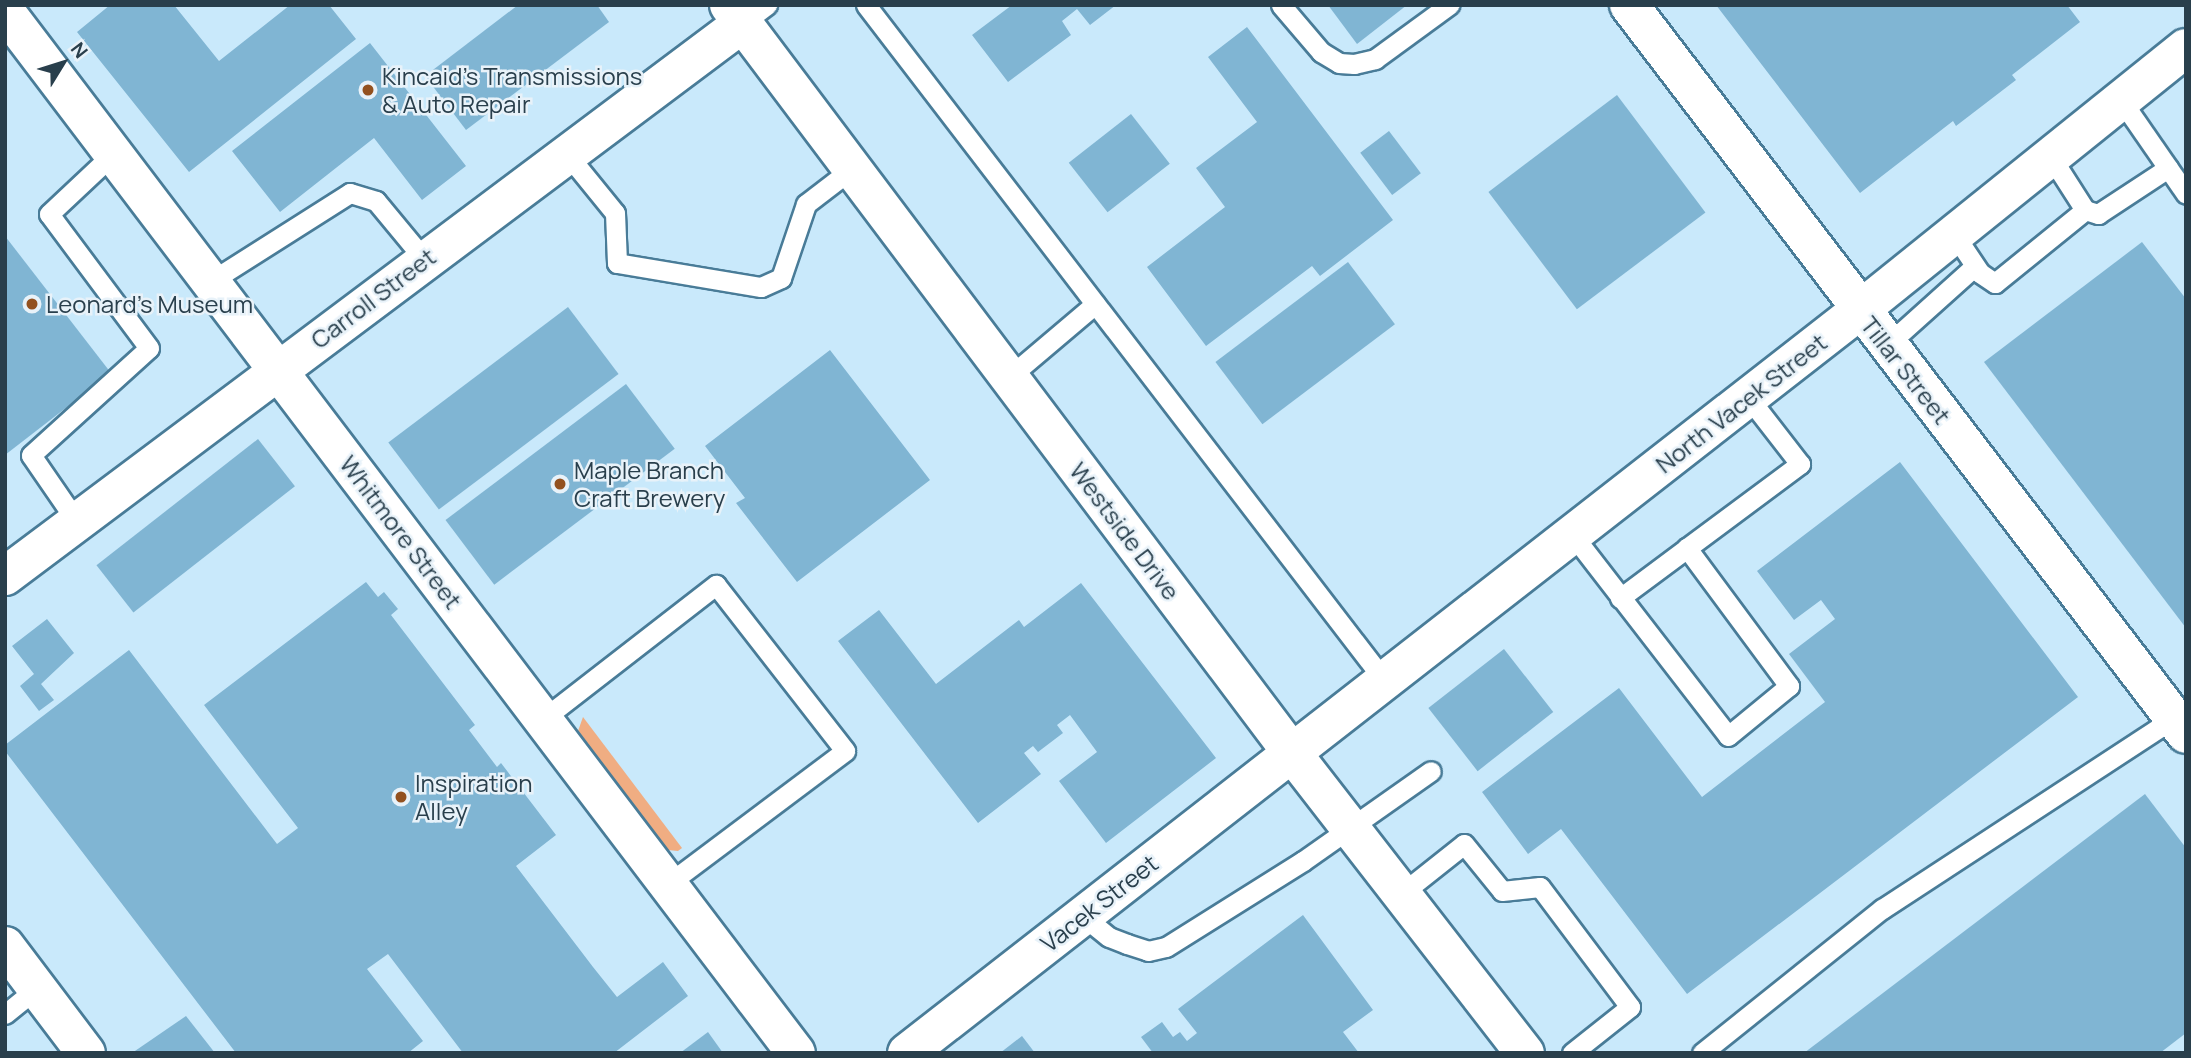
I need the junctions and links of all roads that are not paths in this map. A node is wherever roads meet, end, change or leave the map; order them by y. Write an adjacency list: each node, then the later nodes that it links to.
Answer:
1 (866, 5): 20 (lane)
2 (1281, 5): 3 (lane)
3 (1449, 5)
4 (1629, 5): 21 (street, Tillar Street)
5 (5, 11): 9 (street, Whitmore Street)
6 (746, 11): 10 (street, Carroll Street); 12 (street, Westside Drive)
7 (2186, 48): 8 (street, North Vacek Street)
8 (2121, 100): 11 (street, North Vacek Street); 13 (lane)
9 (113, 154): 19 (street, Whitmore Street); 26 (lane)
10 (567, 154): 12 (lane); 17 (street, Carroll Street)
11 (2051, 157): 15 (lane); 16 (street, North Vacek Street)
12 (853, 168): 24 (street, Westside Drive)
13 (2168, 168): 14 (lane); 15 (lane)
14 (2186, 194)
15 (2085, 210): 18 (lane)
16 (1954, 234): 18 (lane); 21 (street, North Vacek Street)
17 (424, 259): 19 (lane); 23 (street, Carroll Street)
18 (1975, 266): 22 (lane)
19 (208, 283): 23 (street, Whitmore Street)
20 (1095, 304): 24 (lane); 31 (lane)
21 (1860, 310): 22 (street, Tillar Street); 25 (street, North Vacek Street)
22 (1887, 345): 33 (street, Tillar Street)
23 (276, 369): 26 (street, Carroll Street); 32 (street, Whitmore Street)
24 (1009, 377): 34 (street, Westside Drive)
25 (1748, 397): 27 (street, North Vacek Street); 28 (lane)
26 (77, 522): 29 (street, Carroll Street)
27 (1572, 534): 30 (lane); 31 (street, North Vacek Street)
28 (1687, 548): 30 (lane); 30 (lane)
29 (5, 576)
30 (1619, 598)
31 (1384, 680): 34 (street, North Vacek Street)
32 (543, 719): 37 (street, Whitmore Street); 37 (lane)
33 (2180, 726): 48 (lane)
34 (1292, 753): 36 (street, Westside Drive); 39 (street, Vacek Street)
35 (1431, 771): 36 (lane)
36 (1350, 829): 38 (street, Westside Drive); 39 (lane)
37 (668, 884): 44 (street, Whitmore Street)
38 (1401, 894): 46 (street, Westside Drive); 47 (lane)
39 (1083, 916): 45 (street, Vacek Street)
40 (5, 946): 41 (street)
41 (37, 988): 42 (lane); 43 (street)
42 (5, 1014)
43 (86, 1053)
44 (796, 1053)
45 (907, 1053)
46 (1525, 1053)
47 (1572, 1053)
48 (1702, 1053)

